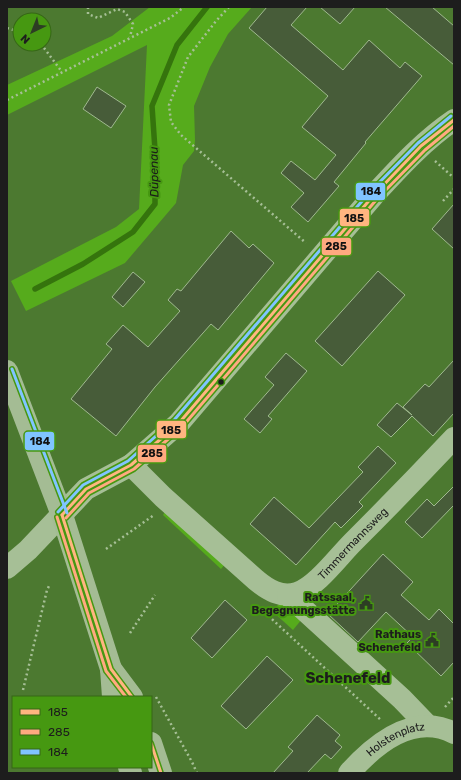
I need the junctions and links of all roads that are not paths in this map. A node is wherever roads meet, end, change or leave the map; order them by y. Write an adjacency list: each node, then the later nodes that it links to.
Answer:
1 (454, 120): 4 (street)
2 (7, 371): 5 (main road)
3 (454, 438): 7 (street, Timmermannsweg)
4 (131, 465): 5 (street); 7 (street)
5 (62, 515): 6 (street); 8 (main road)
6 (7, 568)
7 (288, 595): 11 (street, Holstenplatz)
8 (111, 669): 9 (main road); 10 (main road)
9 (113, 696)
10 (131, 696)
11 (428, 726): 12 (street); 15 (street, Holstenplatz)
12 (454, 733)
13 (152, 746): 14 (main road)
14 (161, 773)
15 (349, 773)

